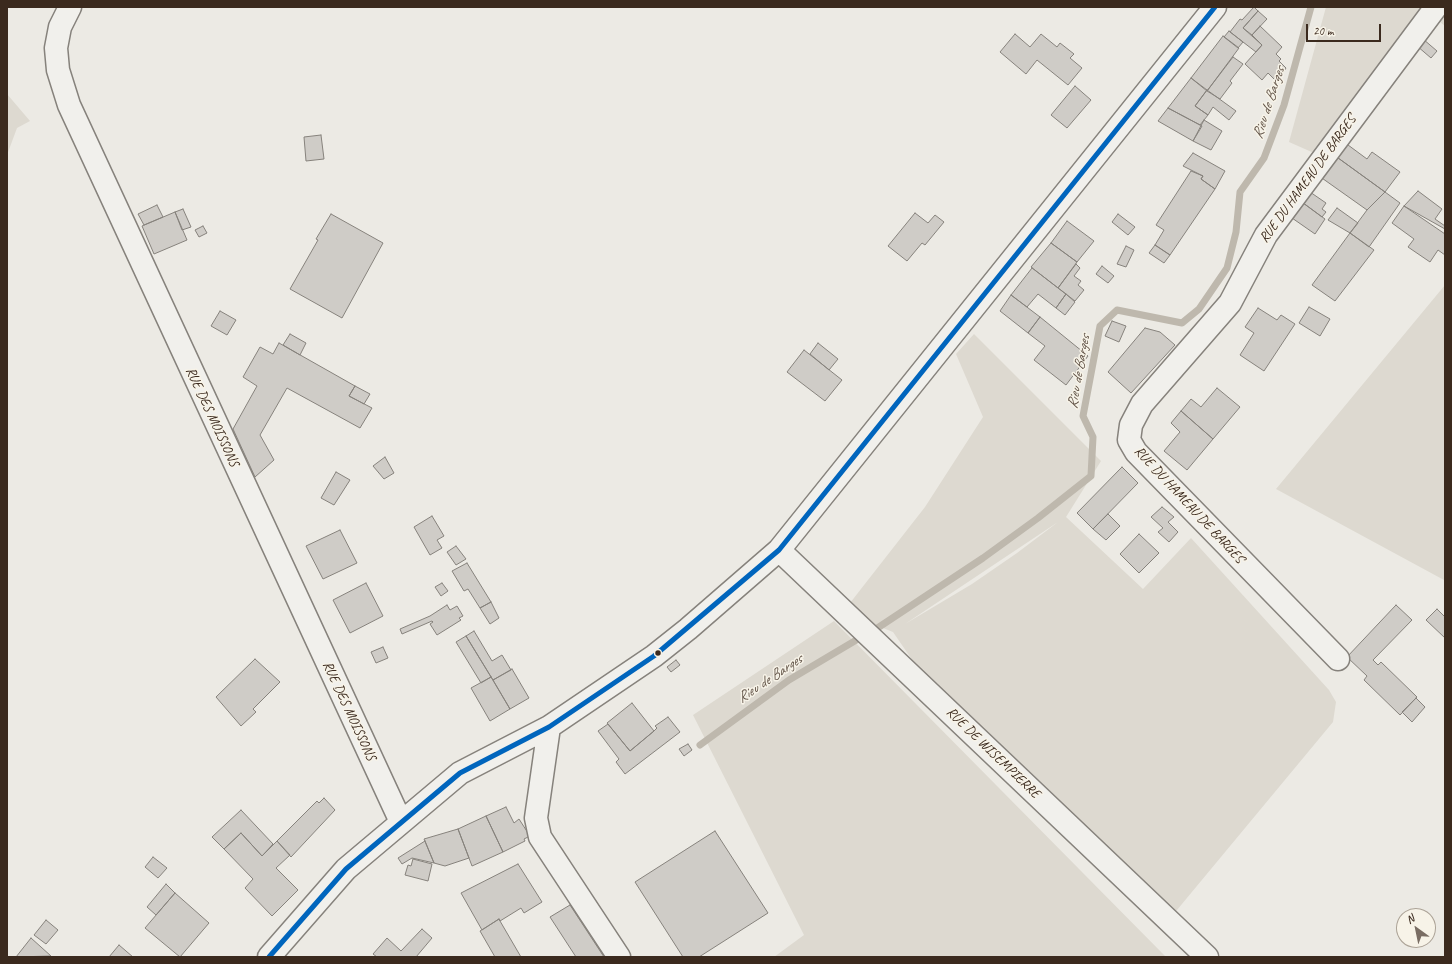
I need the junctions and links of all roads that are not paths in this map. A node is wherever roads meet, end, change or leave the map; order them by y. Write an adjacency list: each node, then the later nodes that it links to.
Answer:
1 (70, 7): 7 (street, RUE DES MOISSONS)
2 (1215, 7): 4 (street)
3 (1436, 7): 5 (street, RUE DU HAMEAU DE BARGES)
4 (779, 550): 6 (street); 10 (street, RUE DE WISEMPIERRE)
5 (1338, 659)
6 (549, 726): 7 (street); 9 (street)
7 (401, 822): 8 (street)
8 (269, 957)
9 (619, 957)
10 (1207, 957)

